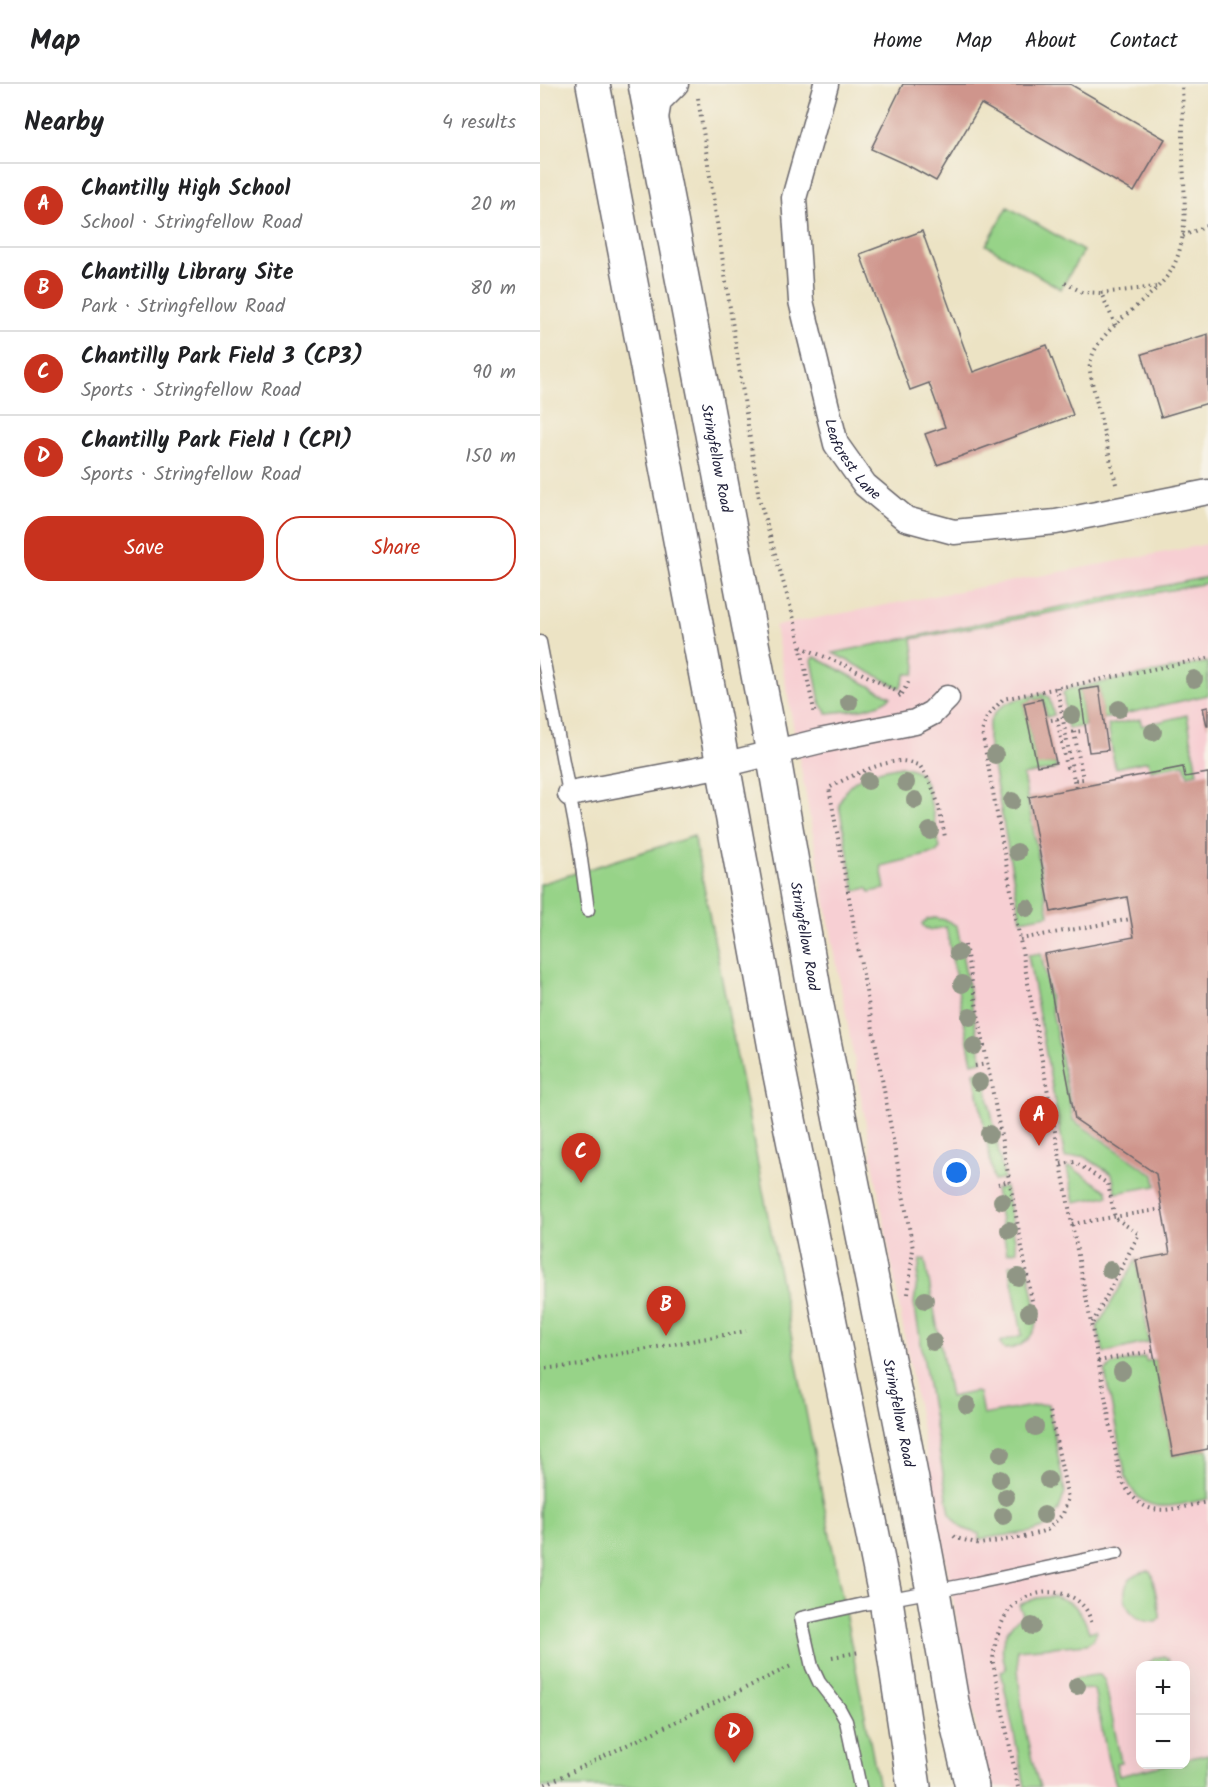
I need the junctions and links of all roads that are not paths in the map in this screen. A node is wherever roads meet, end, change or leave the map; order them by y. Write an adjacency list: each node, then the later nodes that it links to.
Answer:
1 (593, 84): 10 (main road)
2 (645, 84): 5 (main road, Stringfellow Road)
3 (826, 84): 6 (street, Leafcrest Lane)
4 (687, 86): 5 (street)
5 (655, 138): 9 (main road, Stringfellow Road)
6 (1208, 492)
7 (540, 642): 11 (lane)
8 (946, 698): 9 (street)
9 (773, 753): 10 (street); 14 (main road, Stringfellow Road)
10 (723, 765): 11 (street); 15 (main road)
11 (570, 794): 12 (lane)
12 (588, 910)
13 (1117, 1552): 14 (lane)
14 (933, 1591): 15 (lane); 18 (main road, Stringfellow Road)
15 (886, 1600): 16 (lane); 17 (main road)
16 (860, 1787)
17 (914, 1787)
18 (972, 1787)

